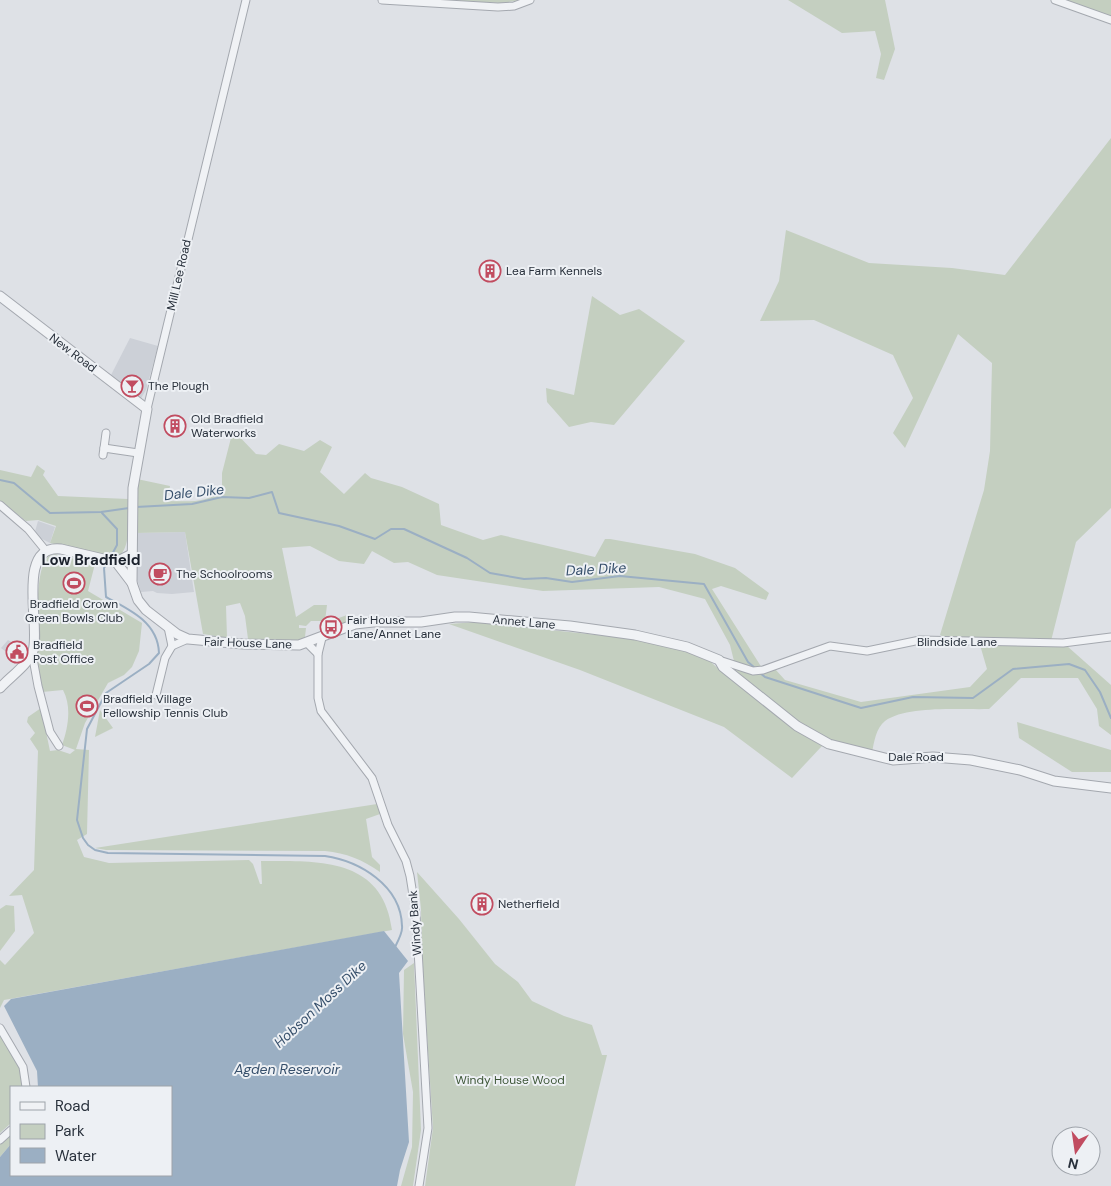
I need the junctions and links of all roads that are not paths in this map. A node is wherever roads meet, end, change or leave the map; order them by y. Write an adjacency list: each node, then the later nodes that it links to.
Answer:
1 (246, 0): 7 (street, Mill Lee Road)
2 (382, 0): 3 (street)
3 (530, 0)
4 (1055, 0): 5 (street)
5 (1111, 20)
6 (0, 296): 7 (street, New Road)
7 (147, 409): 9 (street, Mill Lee Road)
8 (106, 433): 9 (street)
9 (138, 453): 12 (street, Mill Lee Road)
10 (0, 505): 11 (street)
11 (46, 551): 13 (street); 21 (street)
12 (132, 554): 13 (street); 14 (street, Fair House Lane)
13 (115, 562): 14 (street)
14 (132, 583): 15 (street, Fair House Lane)
15 (168, 627): 18 (street, Fair House Lane); 20 (street)
16 (325, 637): 19 (street, Fair House Lane); 22 (street, Windy Bank); 23 (street, Annet Lane)
17 (1111, 637): 23 (street, Blindside Lane)
18 (188, 639): 19 (street, Fair House Lane); 20 (street)
19 (307, 643): 22 (street)
20 (172, 646): 25 (street)
21 (32, 653): 24 (street); 26 (street)
22 (318, 654): 32 (street, Windy Bank)
23 (719, 660): 27 (street, Dale Road)
24 (0, 688)
25 (156, 695)
26 (59, 746)
27 (1111, 788)
28 (0, 1028): 29 (street)
29 (26, 1086)
30 (10, 1131): 31 (street)
31 (0, 1140)
32 (419, 1186)

